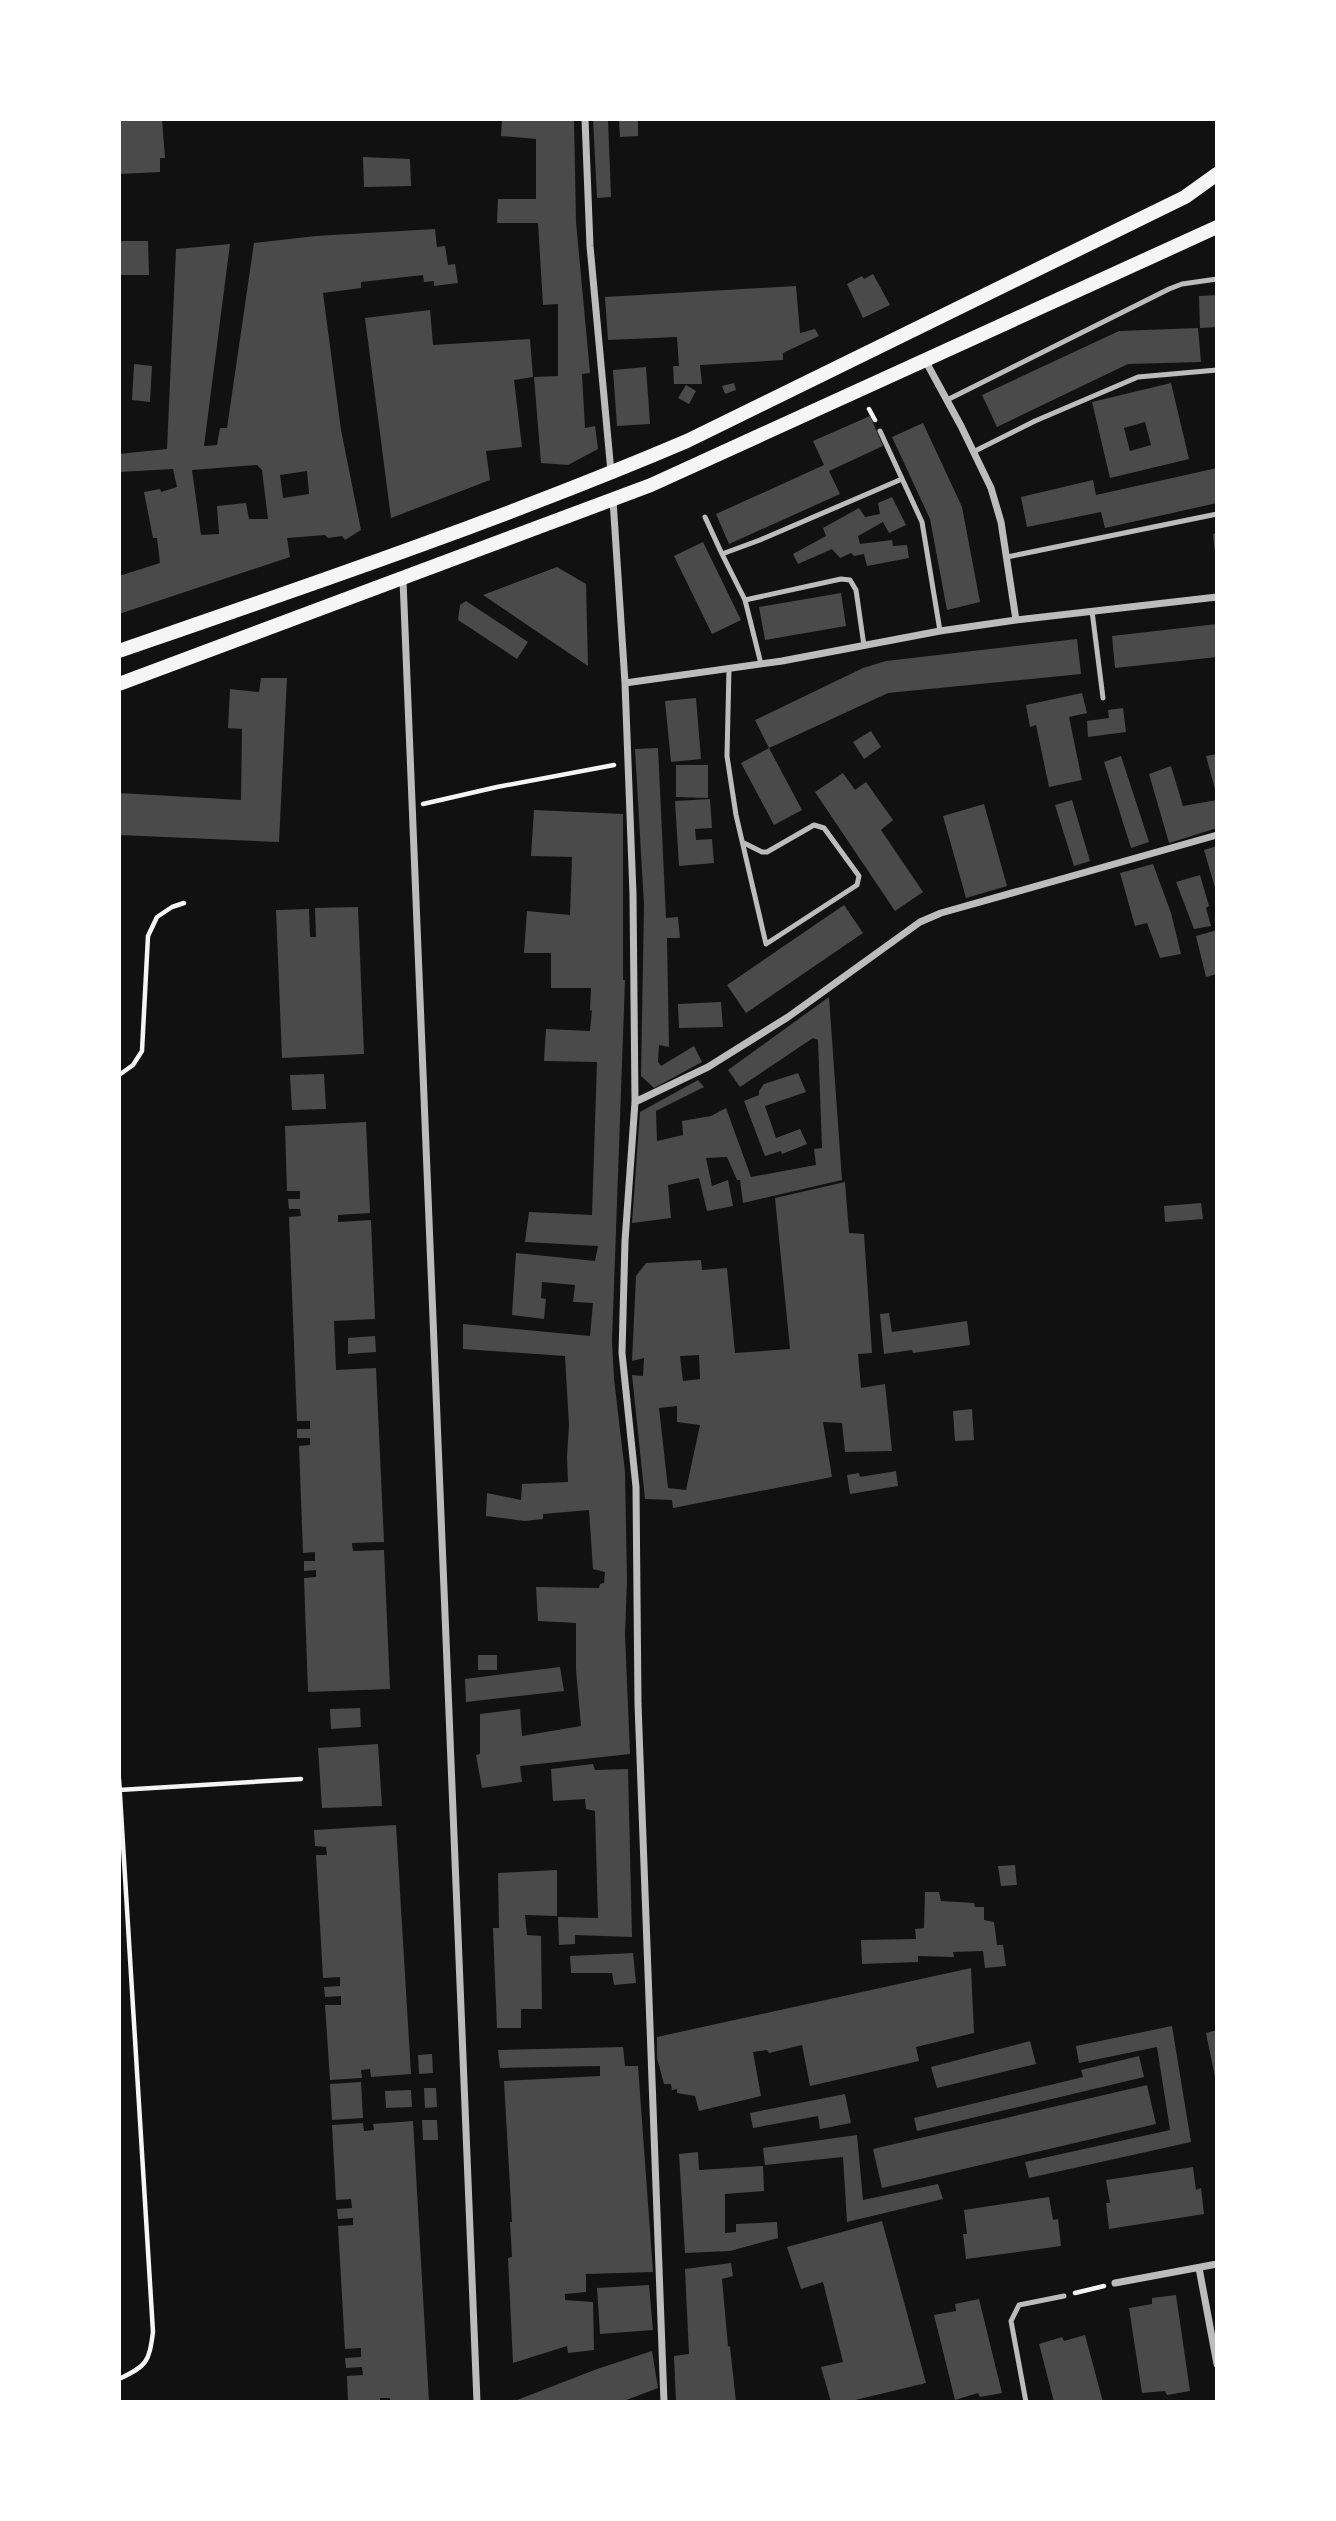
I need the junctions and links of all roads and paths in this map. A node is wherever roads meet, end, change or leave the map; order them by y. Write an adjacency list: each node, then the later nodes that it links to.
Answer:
1 (585, 119): 10 (street)
2 (1217, 174): 10 (main road)
3 (1217, 227): 5 (main road)
4 (1217, 279): 7 (lane)
5 (925, 360): 7 (street); 12 (main road)
6 (1217, 370): 9 (lane)
7 (947, 400): 9 (street)
8 (880, 430): 11 (lane)
9 (973, 452): 17 (street)
10 (612, 473): 12 (main road); 16 (main road)
11 (902, 478): 15 (lane); 23 (lane)
12 (613, 499): 18 (main road); 28 (street)
13 (1217, 514): 17 (lane)
14 (705, 517): 15 (lane)
15 (722, 554): 20 (lane)
16 (396, 556): 18 (main road); 25 (main road)
17 (1007, 557): 22 (street)
18 (402, 580): 29 (main road); 32 (street)
19 (1217, 597): 21 (street)
20 (745, 600): 24 (lane); 26 (lane)
21 (1092, 611): 22 (street); 30 (lane)
22 (1016, 620): 23 (street)
23 (940, 631): 24 (street)
24 (864, 646): 26 (street)
25 (119, 651)
26 (761, 664): 27 (street)
27 (729, 668): 28 (street); 34 (lane)
28 (625, 683): 31 (street)
29 (119, 684)
30 (1102, 698)
31 (628, 762): 32 (path); 37 (street)
32 (412, 807): 47 (street)
33 (1217, 835): 37 (street)
34 (744, 843): 34 (lane)
35 (184, 903): 36 (path)
36 (119, 1075)
37 (635, 1102): 48 (street)
38 (119, 1779): 40 (path)
39 (301, 1779): 40 (path)
40 (119, 1790): 46 (path)
41 (1217, 2264): 42 (street)
42 (1199, 2268): 43 (street); 45 (street)
43 (1115, 2283): 44 (path)
44 (1064, 2295): 49 (lane)
45 (1217, 2364)
46 (119, 2379)
47 (477, 2402)
48 (664, 2402)
49 (1026, 2402)

